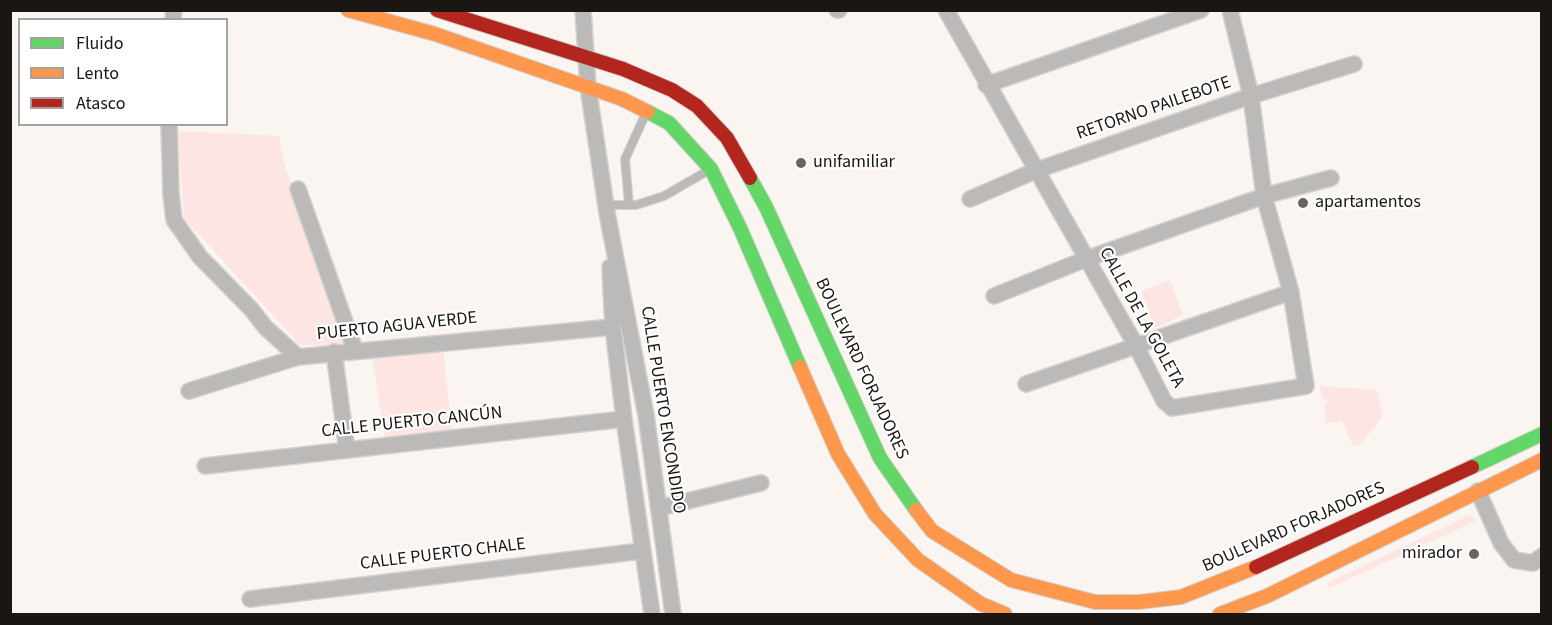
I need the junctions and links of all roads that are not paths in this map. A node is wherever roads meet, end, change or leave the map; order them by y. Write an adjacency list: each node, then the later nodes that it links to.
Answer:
1 (348, 10): 10 (main road)
2 (437, 10): 7 (main road, BOULEVARD FORJADORES)
3 (583, 10): 7 (street, CALLE PUERTO ENCONDIDO)
4 (946, 10): 9 (street, CALLE DE LA GOLETA)
5 (1201, 10): 9 (street)
6 (1230, 10): 11 (street, CALLE DE LA GOLETA)
7 (586, 58): 10 (street, CALLE PUERTO ENCONDIDO); 34 (main road, BOULEVARD FORJADORES)
8 (1354, 64): 11 (street, RETORNO PAILEBOTE)
9 (986, 85): 15 (street, CALLE DE LA GOLETA)
10 (588, 87): 12 (main road); 21 (street, CALLE PUERTO ENCONDIDO)
11 (1251, 96): 15 (street, RETORNO PAILEBOTE); 18 (street, CALLE DE LA GOLETA)
12 (646, 111): 14 (main road); 20 (lane)
13 (169, 126): 29 (street)
14 (711, 169): 20 (lane); 46 (main road)
15 (1036, 170): 19 (street, RETORNO PAILEBOTE); 22 (street, CALLE DE LA GOLETA)
16 (1331, 178): 18 (street)
17 (298, 189): 27 (street)
18 (1264, 195): 22 (street); 23 (street, CALLE DE LA GOLETA)
19 (970, 199)
20 (629, 205): 21 (lane)
21 (606, 209): 25 (street, CALLE PUERTO ENCONDIDO); 32 (street, CALLE PUERTO ENCONDIDO)
22 (1086, 260): 24 (street); 26 (street, CALLE DE LA GOLETA)
23 (1291, 292): 26 (street); 26 (street, CALLE DE LA GOLETA)
24 (994, 296)
25 (613, 327): 27 (street, PUERTO AGUA VERDE); 33 (street, CALLE PUERTO ENCONDIDO)
26 (1135, 344): 30 (street)
27 (355, 350): 28 (street, PUERTO AGUA VERDE)
28 (334, 352): 29 (street, PUERTO AGUA VERDE); 35 (street)
29 (298, 357): 31 (street, PUERTO AGUA VERDE)
30 (1026, 384)
31 (189, 391)
32 (644, 404): 33 (street, CALLE PUERTO CANCÚN); 40 (street, CALLE PUERTO ENCONDIDO)
33 (623, 413): 35 (street, CALLE PUERTO CANCÚN); 41 (street, CALLE PUERTO ENCONDIDO)
34 (1542, 434)
35 (347, 450): 37 (street, CALLE PUERTO CANCÚN)
36 (1542, 460): 39 (main road)
37 (205, 465)
38 (761, 483): 40 (street)
39 (1479, 491): 42 (street); 47 (main road)
40 (659, 508): 45 (street, CALLE PUERTO ENCONDIDO)
41 (641, 550): 43 (street, CALLE PUERTO CHALE); 44 (street, CALLE PUERTO ENCONDIDO)
42 (1542, 556)
43 (250, 599)
44 (652, 615)
45 (673, 615)
46 (1005, 615)
47 (1220, 615)

